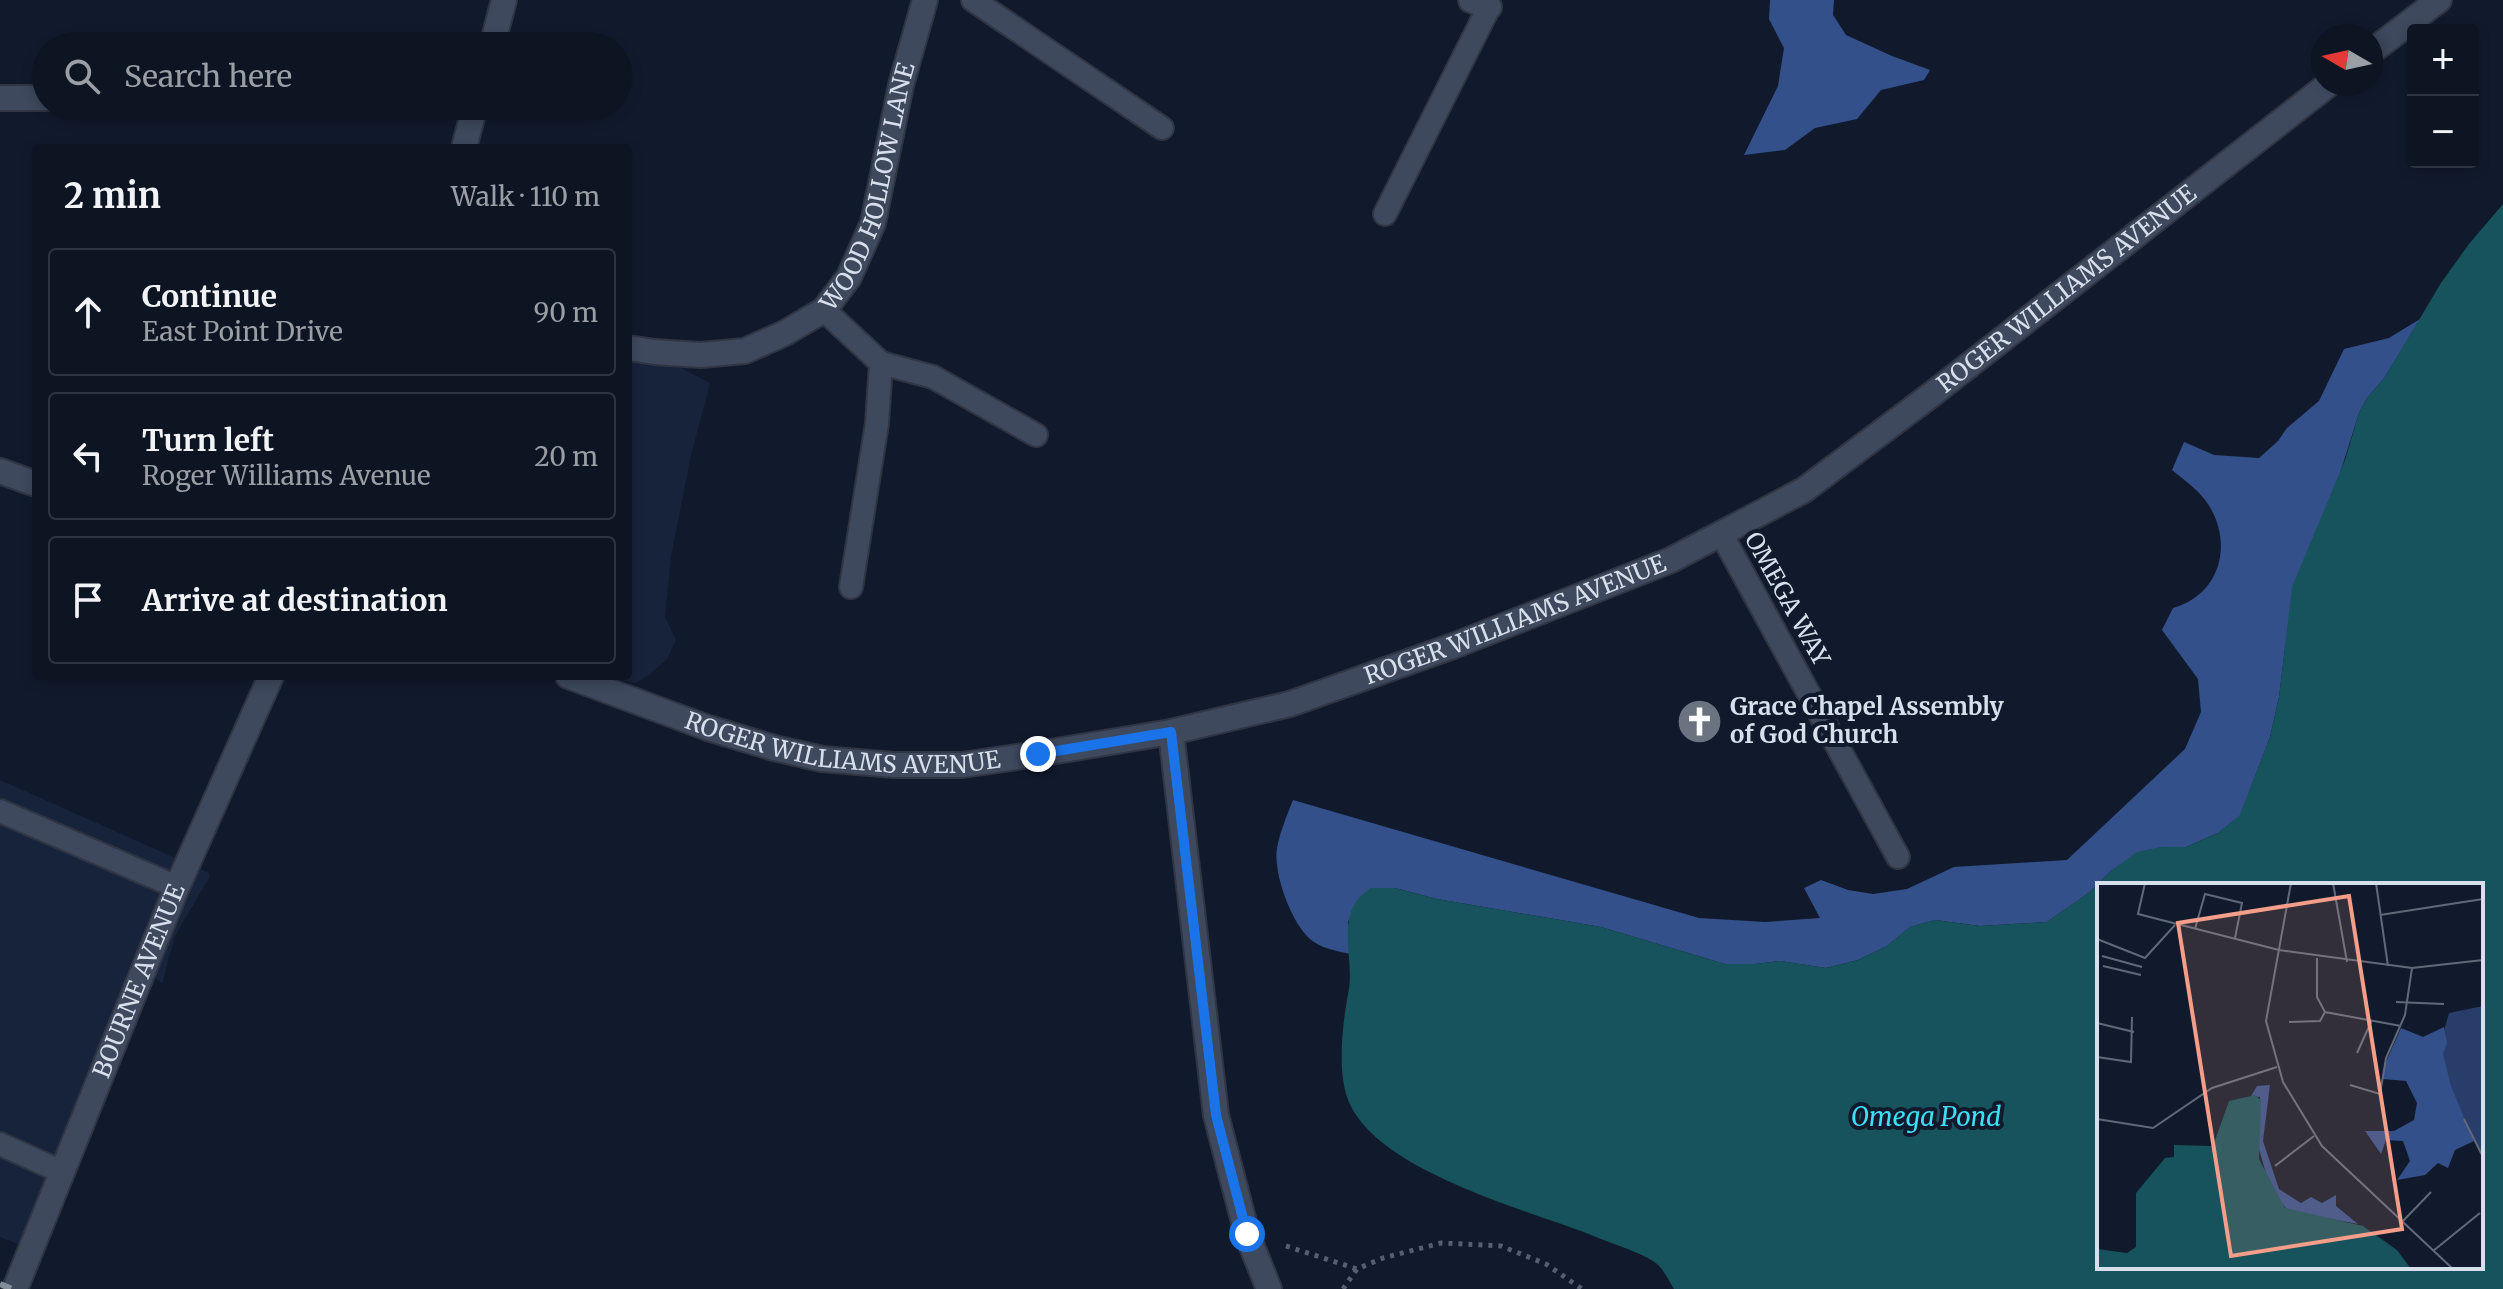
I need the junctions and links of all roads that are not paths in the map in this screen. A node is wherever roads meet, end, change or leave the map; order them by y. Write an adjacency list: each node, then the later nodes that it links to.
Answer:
1 (504, 0): 6 (main road)
2 (925, 0): 15 (main road, WOOD HOLLOW LANE)
3 (973, 0): 12 (lane)
4 (2439, 0): 7 (main road)
5 (1480, 3): 14 (lane)
6 (496, 32)
7 (2383, 43)
8 (2314, 96): 21 (main road, ROGER WILLIAMS AVENUE)
9 (0, 98): 10 (main road)
10 (32, 98)
11 (471, 120): 13 (main road)
12 (1162, 128)
13 (465, 144)
14 (1385, 214)
15 (824, 310): 16 (main road, WOOD HOLLOW LANE); 17 (lane)
16 (632, 349)
17 (881, 363): 18 (lane); 22 (lane)
18 (1036, 435)
19 (0, 471): 20 (main road)
20 (32, 483)
21 (1722, 535): 25 (main road, ROGER WILLIAMS AVENUE); 27 (lane, OMEGA WAY)
22 (851, 587)
23 (269, 680): 28 (main road, BOURNE AVENUE)
24 (579, 680): 25 (main road, ROGER WILLIAMS AVENUE)
25 (1171, 732): 32 (main road)
26 (0, 811): 28 (lane)
27 (1898, 857)
28 (177, 887): 30 (main road, BOURNE AVENUE)
29 (0, 1144): 30 (lane)
30 (62, 1172): 31 (main road, BOURNE AVENUE)
31 (15, 1289)
32 (1269, 1289)

